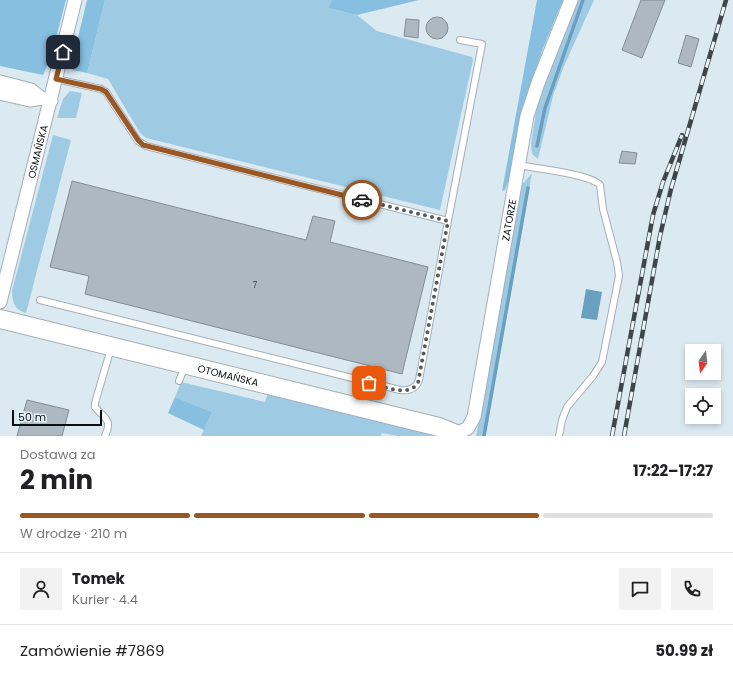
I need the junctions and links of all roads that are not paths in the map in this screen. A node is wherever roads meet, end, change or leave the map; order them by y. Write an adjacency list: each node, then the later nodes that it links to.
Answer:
1 (76, 0): 4 (street, OSMAŃSKA)
2 (571, 0): 8 (street, ZATORZE)
3 (460, 40): 9 (lane)
4 (56, 79): 7 (street, OSMAŃSKA); 9 (lane)
5 (0, 82): 7 (street)
6 (0, 93): 7 (street)
7 (46, 99): 11 (street, OSMAŃSKA)
8 (518, 165): 16 (street, ZATORZE); 18 (lane)
9 (448, 221): 10 (lane)
10 (40, 300)
11 (0, 302)
12 (0, 319): 13 (street, OTOMAŃSKA)
13 (111, 346): 14 (street, OTOMAŃSKA); 17 (lane)
14 (186, 364): 15 (lane); 16 (street, OTOMAŃSKA)
15 (179, 381)
16 (457, 435)
17 (105, 436)
18 (559, 436)

